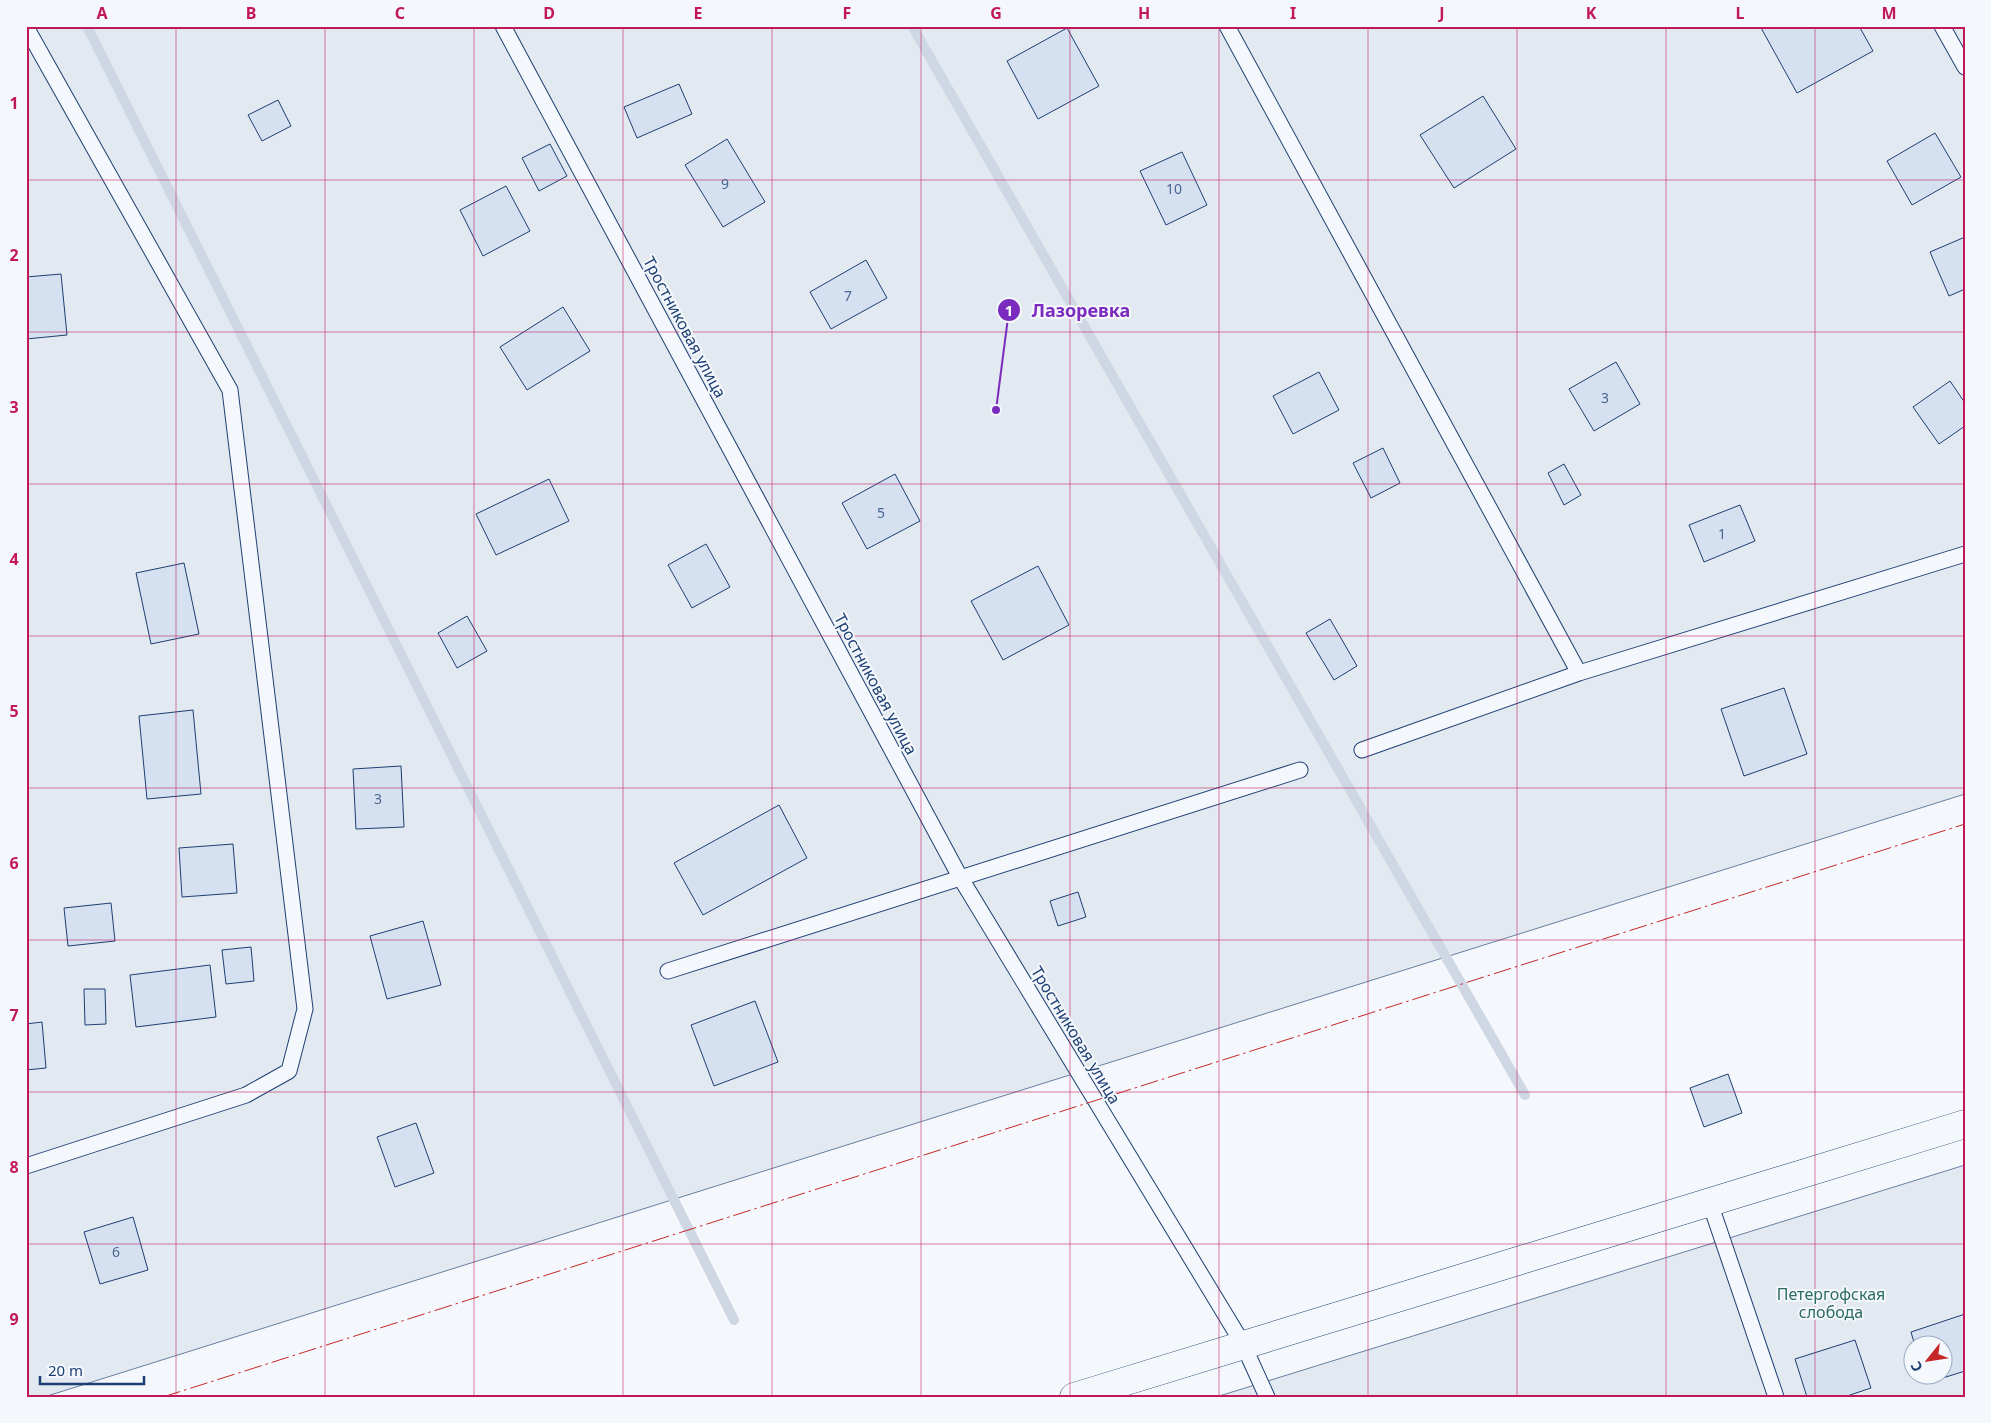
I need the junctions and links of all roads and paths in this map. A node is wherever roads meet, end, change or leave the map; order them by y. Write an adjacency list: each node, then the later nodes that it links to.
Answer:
1 (504, 26): 10 (lane, Тростниковая улица)
2 (1227, 26): 7 (lane)
3 (1942, 26): 5 (lane)
4 (26, 27): 13 (lane)
5 (1965, 67)
6 (1965, 554): 7 (lane)
7 (1579, 673): 8 (lane)
8 (1362, 750)
9 (1300, 770): 10 (lane)
10 (960, 877): 11 (lane); 15 (lane, Тростниковая улица)
11 (668, 971)
12 (1965, 1124): 14 (street)
13 (26, 1166)
14 (1710, 1203): 15 (street); 18 (lane)
15 (1242, 1344): 16 (street); 17 (lane, Тростниковая улица)
16 (1074, 1397)
17 (1267, 1397)
18 (1776, 1397)

